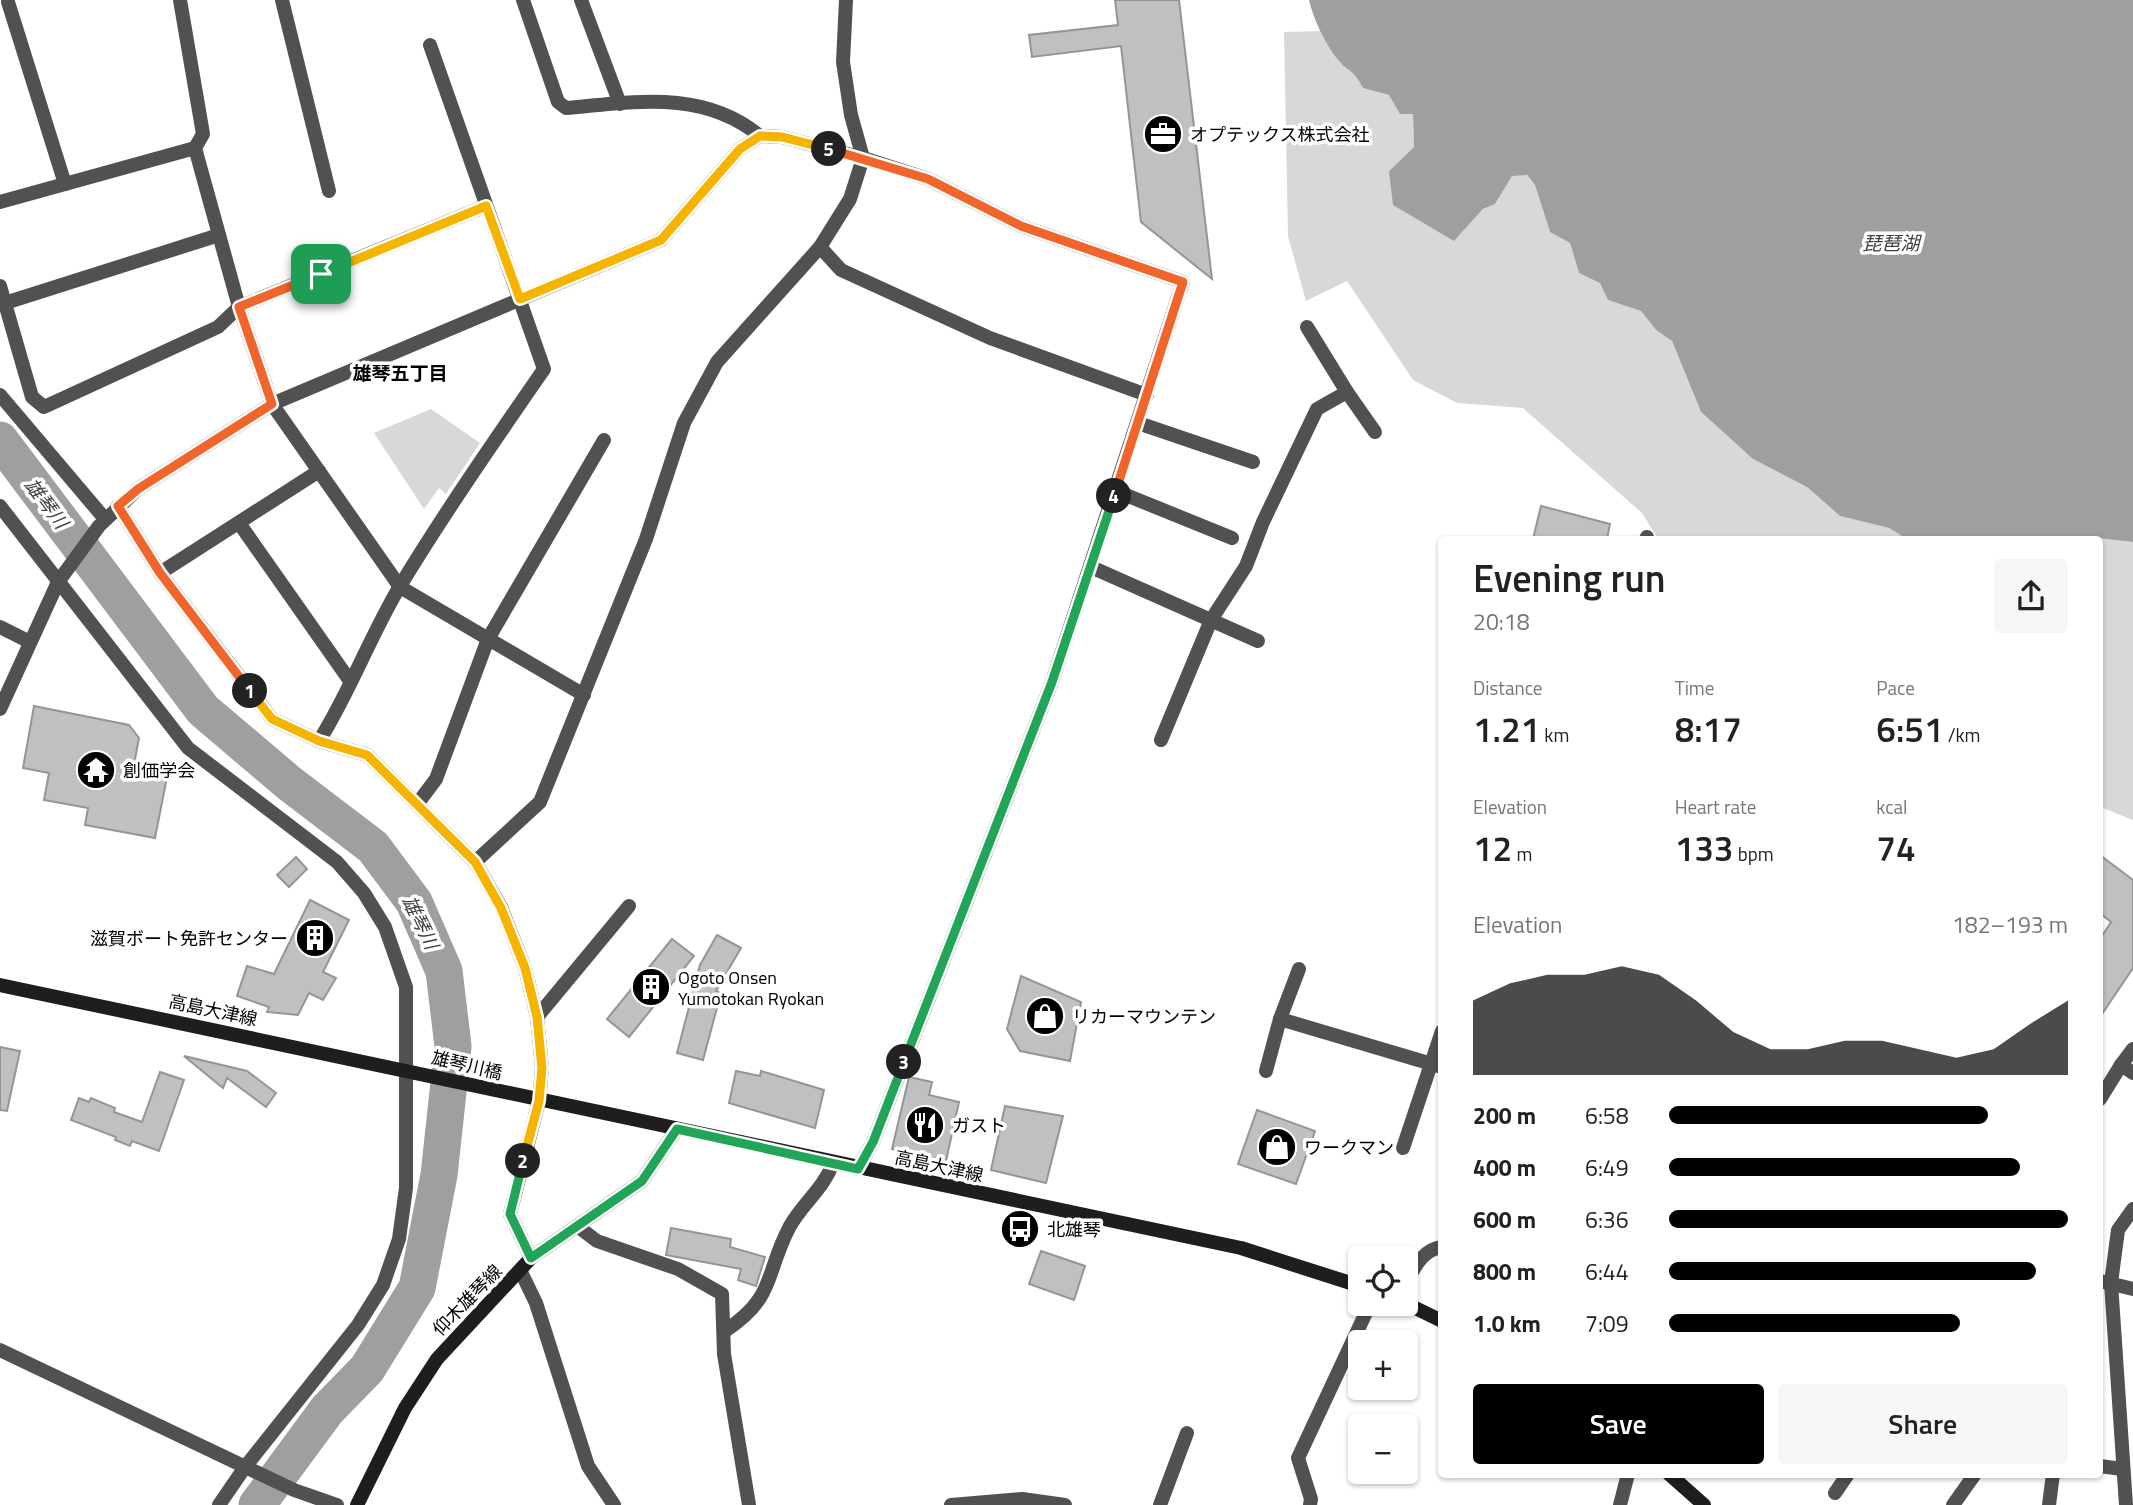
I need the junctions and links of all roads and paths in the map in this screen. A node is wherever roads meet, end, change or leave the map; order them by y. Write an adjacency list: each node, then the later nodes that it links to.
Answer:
1 (180, 0): 10 (street)
2 (282, 0): 13 (street)
3 (523, 0): 8 (street)
4 (581, 0): 8 (street)
5 (846, 0): 11 (street)
6 (8, 2): 12 (street)
7 (430, 45): 15 (street)
8 (621, 104): 9 (street)
9 (760, 136): 11 (street); 19 (street)
10 (195, 148): 12 (street); 16 (street)
11 (863, 158): 17 (street); 25 (street)
12 (65, 184): 14 (street)
13 (329, 191)
14 (0, 202)
15 (486, 206): 19 (street); 21 (street)
16 (219, 235): 20 (street); 21 (street)
17 (820, 247): 25 (street); 48 (street)
18 (0, 286): 20 (street)
19 (520, 299): 26 (street); 41 (street)
20 (5, 303): 21 (street)
21 (239, 307): 26 (street)
22 (1307, 327): 23 (street)
23 (1346, 392): 28 (street); 42 (street)
24 (0, 395): 35 (street)
25 (1147, 395): 27 (street)
26 (272, 404): 31 (street); 34 (street)
27 (1138, 423): 30 (street); 32 (street)
28 (1375, 432)
29 (604, 440): 44 (street)
30 (1253, 462)
31 (319, 471): 36 (street); 41 (street)
32 (1116, 491): 37 (street); 38 (street)
33 (0, 506): 40 (street)
34 (118, 506): 35 (street); 39 (street)
35 (102, 522): 40 (street)
36 (239, 523): 39 (street); 47 (street)
37 (1232, 538)
38 (1091, 567): 42 (street); 70 (street)
39 (160, 573): 51 (street)
40 (58, 582): 46 (street); 63 (street)
41 (400, 587): 44 (street); 47 (street)
42 (1212, 620): 45 (street); 50 (street)
43 (0, 627): 46 (street)
44 (488, 639): 48 (street); 52 (street)
45 (1258, 641)
46 (30, 642): 49 (street)
47 (349, 681): 51 (street)
48 (583, 695): 53 (street)
49 (0, 709)
50 (1161, 740)
51 (319, 741): 52 (street)
52 (418, 803): 53 (street)
53 (475, 862): 57 (street)
54 (629, 906): 57 (street)
55 (1299, 969): 58 (street)
56 (0, 985): 63 (main road, 高島大津線)
57 (537, 1017): 66 (street)
58 (1280, 1019): 60 (street); 62 (street)
59 (2133, 1048): 61 (street)
60 (1436, 1066): 68 (street)
61 (2127, 1069): 65 (street)
62 (1266, 1071)
63 (412, 1072): 64 (main road, 雄琴川橋); 87 (street)
64 (507, 1094): 66 (main road, 高島大津線)
65 (2103, 1096)
66 (539, 1101): 67 (main road, 高島大津線); 74 (street)
67 (677, 1129): 69 (main road, 高島大津線); 72 (main road, 仰木雄琴線)
68 (1403, 1148)
69 (833, 1163): 70 (main road, 高島大津線); 83 (street)
70 (858, 1169): 77 (main road, 高島大津線)
71 (2133, 1209): 78 (street)
72 (577, 1226): 74 (main road, 仰木雄琴線); 83 (street)
73 (1438, 1247): 75 (street)
74 (531, 1258): 76 (main road, 仰木雄琴線)
75 (1418, 1262)
76 (521, 1272): 97 (main road, 仰木雄琴線); 98 (street)
77 (1348, 1282)
78 (2106, 1282): 79 (street); 88 (street)
79 (2133, 1289)
80 (1418, 1309): 82 (main road)
81 (1364, 1316): 103 (street)
82 (1438, 1319)
83 (725, 1331): 99 (street)
84 (0, 1350): 87 (street)
85 (1187, 1433): 102 (street)
86 (2103, 1466): 88 (street)
87 (249, 1468): 95 (street); 96 (street)
88 (2122, 1469): 108 (street)
89 (1627, 1478): 104 (street)
90 (1674, 1478): 105 (main road)
91 (1845, 1478): 94 (street)
92 (1972, 1478): 106 (street)
93 (2052, 1478): 107 (street)
94 (1835, 1493)
95 (219, 1505)
96 (337, 1505)
97 (357, 1505)
98 (614, 1505)
99 (749, 1505)
100 (951, 1505): 101 (street)
101 (1065, 1505)
102 (1160, 1505)
103 (1310, 1505)
104 (1620, 1505)
105 (1704, 1505)
106 (1953, 1505)
107 (2049, 1505)
108 (2126, 1505)

